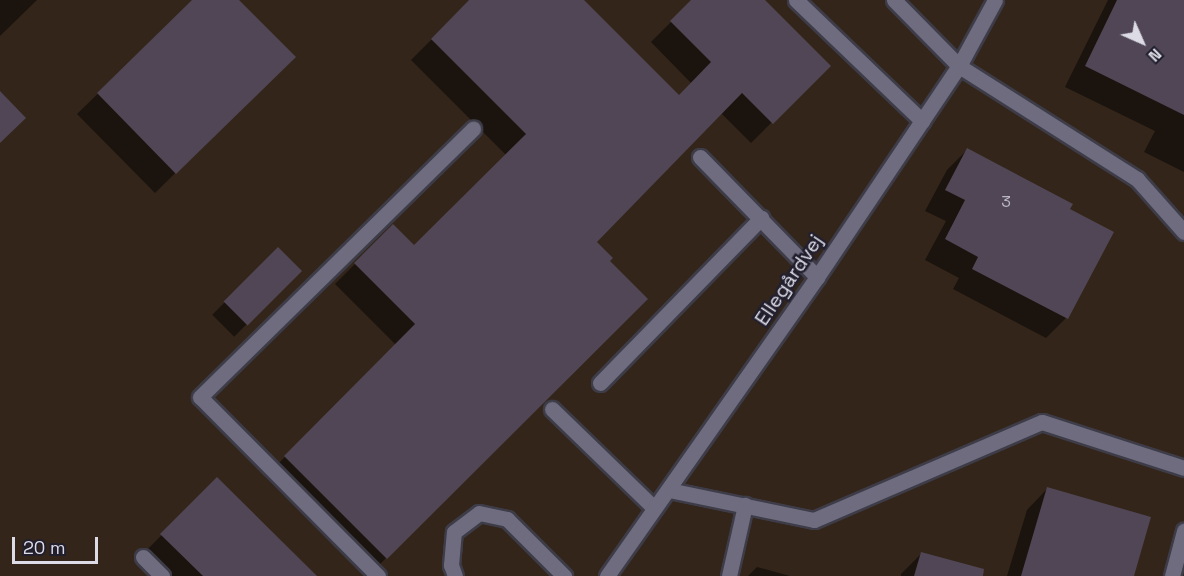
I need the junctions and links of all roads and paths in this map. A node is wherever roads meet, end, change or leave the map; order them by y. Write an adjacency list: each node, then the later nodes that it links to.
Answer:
1 (796, 0): 5 (street)
2 (894, 0): 4 (street)
3 (995, 0): 4 (street, Ellegårdvej)
4 (959, 66): 5 (street, Ellegårdvej); 9 (street)
5 (922, 121): 10 (street, Ellegårdvej)
6 (473, 129): 20 (street)
7 (700, 158): 8 (street)
8 (761, 218): 10 (street); 11 (street)
9 (1184, 232)
10 (817, 277): 14 (street, Ellegårdvej)
11 (600, 383)
12 (552, 409): 16 (street)
13 (1184, 468): 15 (street)
14 (669, 490): 15 (street); 16 (street, Ellegårdvej)
15 (745, 505): 24 (street)
16 (654, 508): 23 (street, Ellegårdvej)
17 (1184, 531): 25 (street)
18 (143, 557): 19 (street)
19 (162, 576)
20 (378, 576)
21 (455, 576): 22 (street)
22 (564, 576)
23 (607, 576)
24 (729, 576)
25 (1172, 576)

